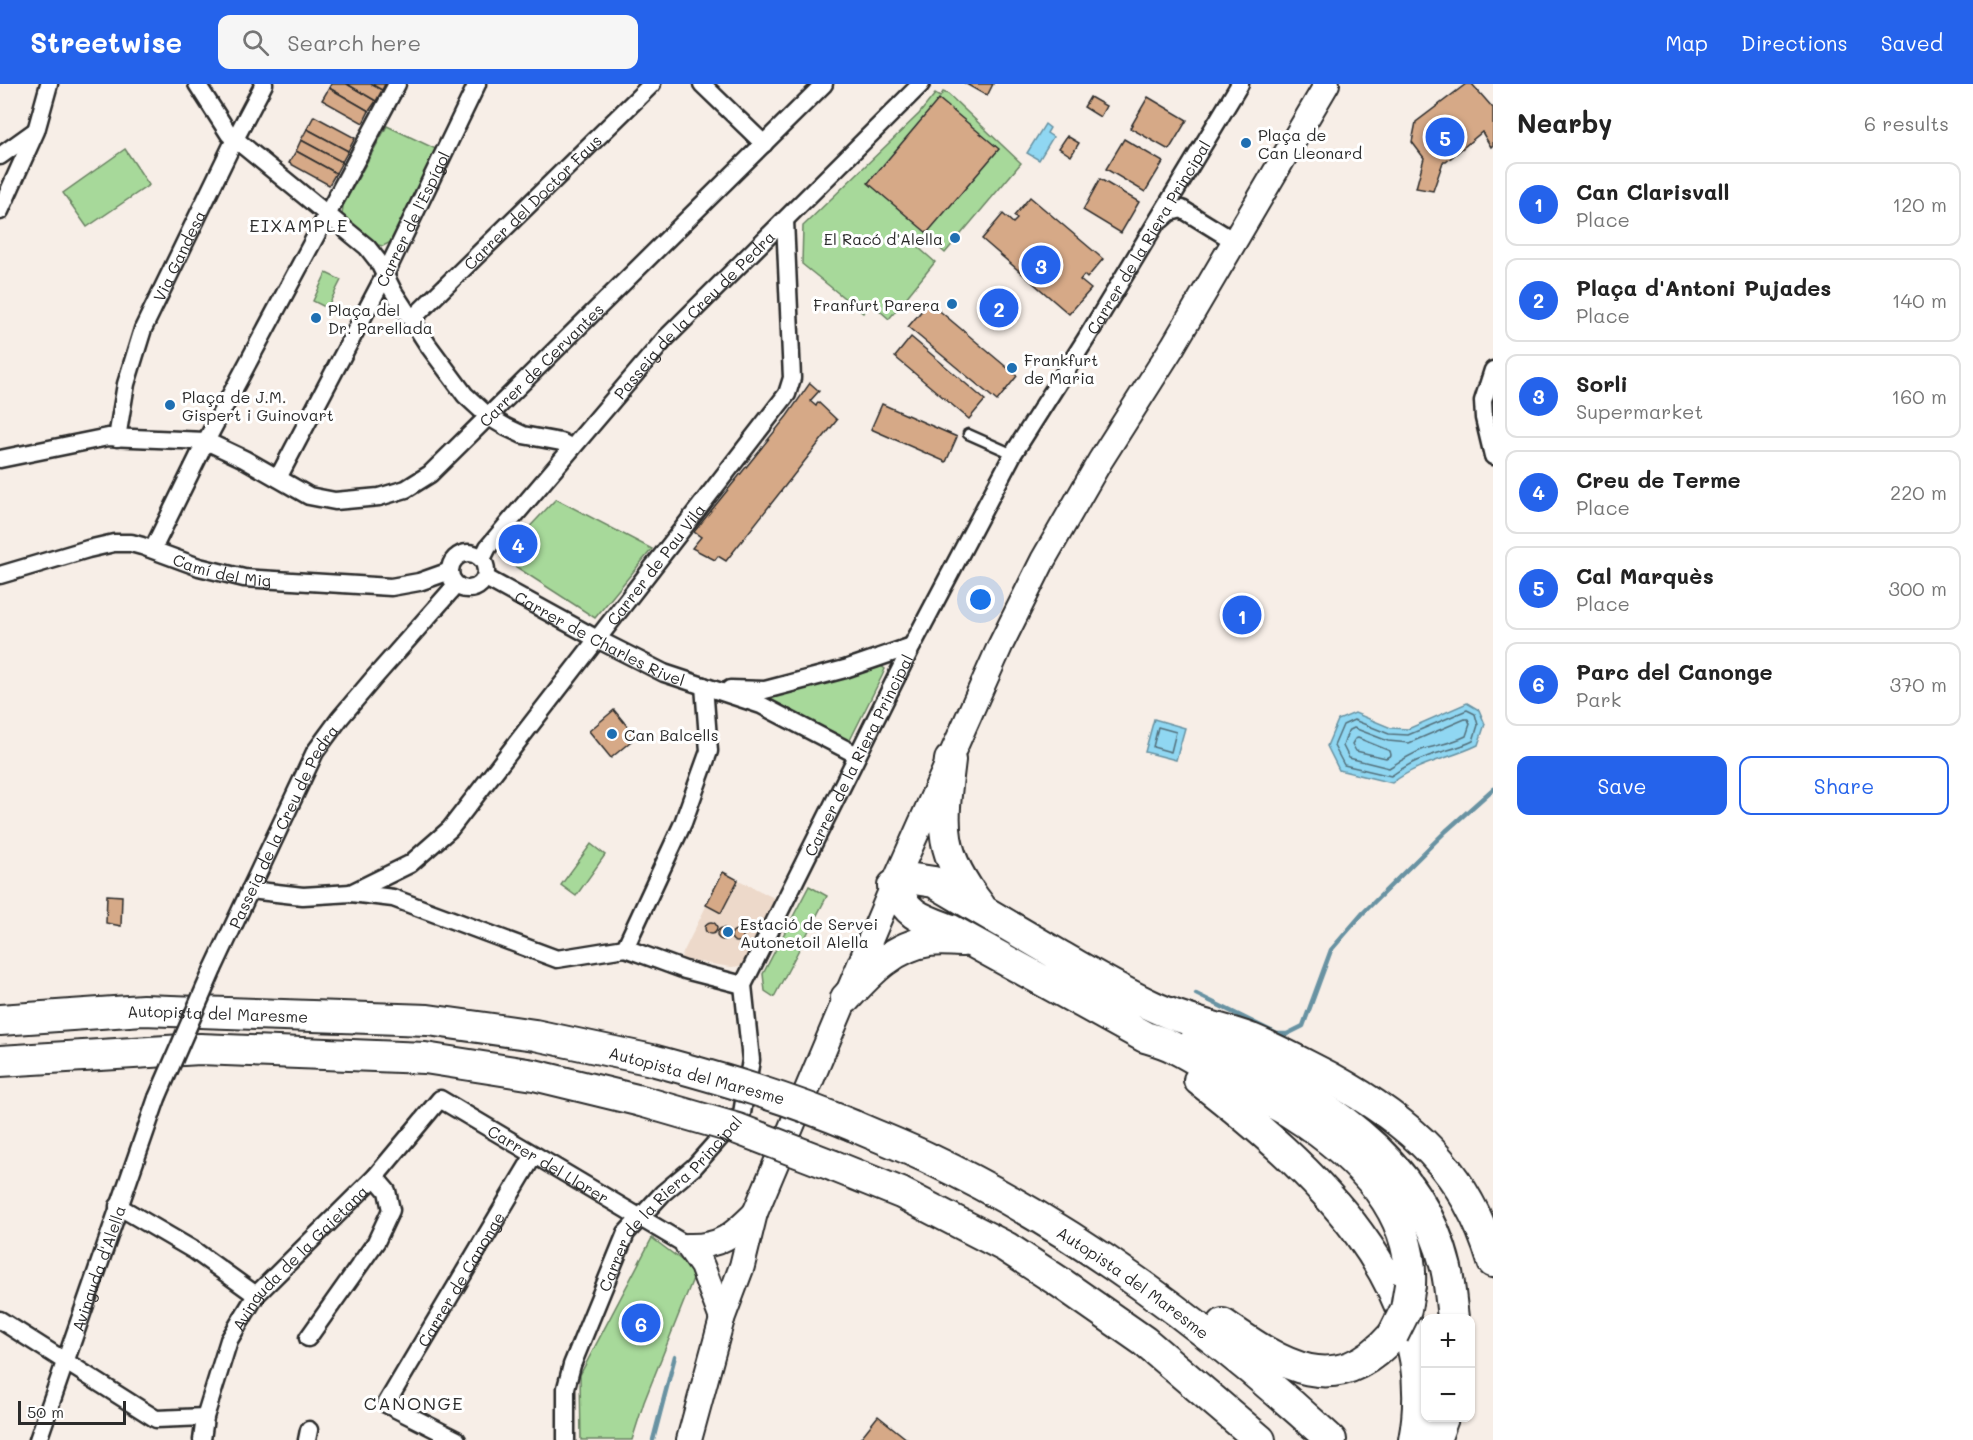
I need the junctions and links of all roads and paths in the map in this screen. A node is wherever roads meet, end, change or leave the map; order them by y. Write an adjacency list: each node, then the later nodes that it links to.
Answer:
1 (49, 84): 12 (street)
2 (196, 84): 13 (street)
3 (264, 84): 13 (street, Via Gandesa)
4 (397, 84): 19 (street)
5 (477, 84): 23 (street, Carrer de l'Espígol)
6 (652, 84): 24 (street, Carrer del Doctor Faus)
7 (702, 84): 14 (street)
8 (824, 84): 14 (street, Carrer de Cervantes)
9 (921, 84): 20 (street, Passeig de la Creu de Pedra)
10 (1240, 84): 16 (street, Carrer de la Riera Principal)
11 (1327, 84): 22 (main road)
12 (36, 131): 15 (street); 18 (street)
13 (235, 139): 19 (street); 28 (street, Via Gandesa)
14 (764, 144): 26 (street, Carrer de Cervantes)
15 (0, 156)
16 (1183, 180): 17 (street); 21 (street, Carrer de la Riera Principal)
17 (1182, 209): 21 (street); 22 (street)
18 (0, 211)
19 (327, 215): 23 (street); 29 (street)
20 (785, 220): 30 (street, Passeig de la Creu de Pedra); 40 (street, Carrer de Pau Vila)
21 (1156, 224): 31 (street, Carrer de la Riera Principal)
22 (1234, 241): 45 (main road)
23 (385, 275): 24 (street); 34 (street, Carrer de l'Espígol)
24 (412, 320): 26 (street)
25 (1493, 370): 32 (street)
26 (489, 417): 30 (street); 34 (street, Carrer de Cervantes)
27 (968, 434): 31 (lane)
28 (117, 438): 29 (street); 33 (street)
29 (206, 441): 34 (street, Carrer de Cervantes); 35 (street)
30 (572, 448): 36 (street, Passeig de la Creu de Pedra)
31 (1013, 454): 41 (street, Carrer de la Riera Principal)
32 (1493, 456)
33 (0, 459)
34 (278, 478)
35 (153, 549): 37 (street, Camí del Mig); 38 (street, Camí del Mig)
36 (482, 559): 38 (street); 39 (street)
37 (0, 575)
38 (453, 578): 39 (street); 48 (street, Passeig de la Creu de Pedra)
39 (486, 578): 40 (street, Carrer de Charles Rivel)
40 (597, 639): 42 (street, Carrer de Charles Rivel); 46 (street, Carrer de Pau Vila)
41 (912, 646): 43 (street, Carrer de Charles Rivel); 44 (street, Carrer de la Riera Principal)
42 (710, 688): 43 (street, Carrer de Charles Rivel); 53 (street)
43 (763, 698): 44 (street, Carrer de Charles Rivel)
44 (856, 755): 54 (street, Carrer de la Riera Principal)
45 (950, 760): 47 (main road); 51 (highway)
46 (410, 864): 49 (street, Carrer de Pau Vila); 50 (street, Carrer de Pau Vila)
47 (893, 886): 51 (highway); 52 (highway); 55 (main road)
48 (250, 890): 49 (street); 60 (street, Passeig de la Creu de Pedra, bridge)
49 (351, 893): 50 (street)
50 (393, 898): 53 (street)
51 (986, 913): 56 (highway)
52 (969, 941): 55 (highway); 58 (highway)
53 (625, 948): 54 (street)
54 (743, 985): 66 (street, Carrer de la Riera Principal)
55 (846, 998): 65 (main road)
56 (1153, 1007): 68 (highway); 72 (highway)
57 (0, 1020): 71 (highway, Autopista del Maresme, bridge)
58 (1146, 1037): 71 (highway, bridge); 89 (highway)
59 (0, 1061): 76 (highway, bridge)
60 (157, 1098): 64 (street, Avinguda d'Alella)
61 (440, 1099): 62 (street, Carrer del Llorer); 63 (street, Avinguda de la Gaietana)
62 (534, 1155): 66 (street, Carrer del Llorer); 80 (street, Carrer de Canonge)
63 (375, 1177): 70 (street, Avinguda de la Gaietana); 75 (street)
64 (118, 1206): 70 (street); 77 (street, Avinguda d'Alella)
65 (754, 1214): 67 (main road); 69 (main road)
66 (638, 1218): 67 (street, Carrer del Llorer); 84 (street, Carrer de la Riera Principal)
67 (697, 1253): 69 (main road); 73 (main road)
68 (1493, 1262)
69 (737, 1273): 73 (main road)
70 (256, 1295): 78 (street, Avinguda de la Gaietana)
71 (1168, 1305): 88 (highway, Autopista del Maresme)
72 (1453, 1314)
73 (722, 1318): 85 (main road)
74 (0, 1320): 77 (street)
75 (308, 1338)
76 (1144, 1341): 86 (highway); 87 (highway)
77 (66, 1362): 78 (street); 81 (street, Avinguda d'Alella)
78 (205, 1418): 82 (street, Avinguda de la Gaietana)
79 (1442, 1422): 90 (highway)
80 (428, 1434): 83 (street)
81 (38, 1440)
82 (202, 1440)
83 (457, 1440)
84 (566, 1440)
85 (689, 1440)
86 (1246, 1440)
87 (1260, 1440)
88 (1331, 1440)
89 (1414, 1440)
90 (1436, 1440)

